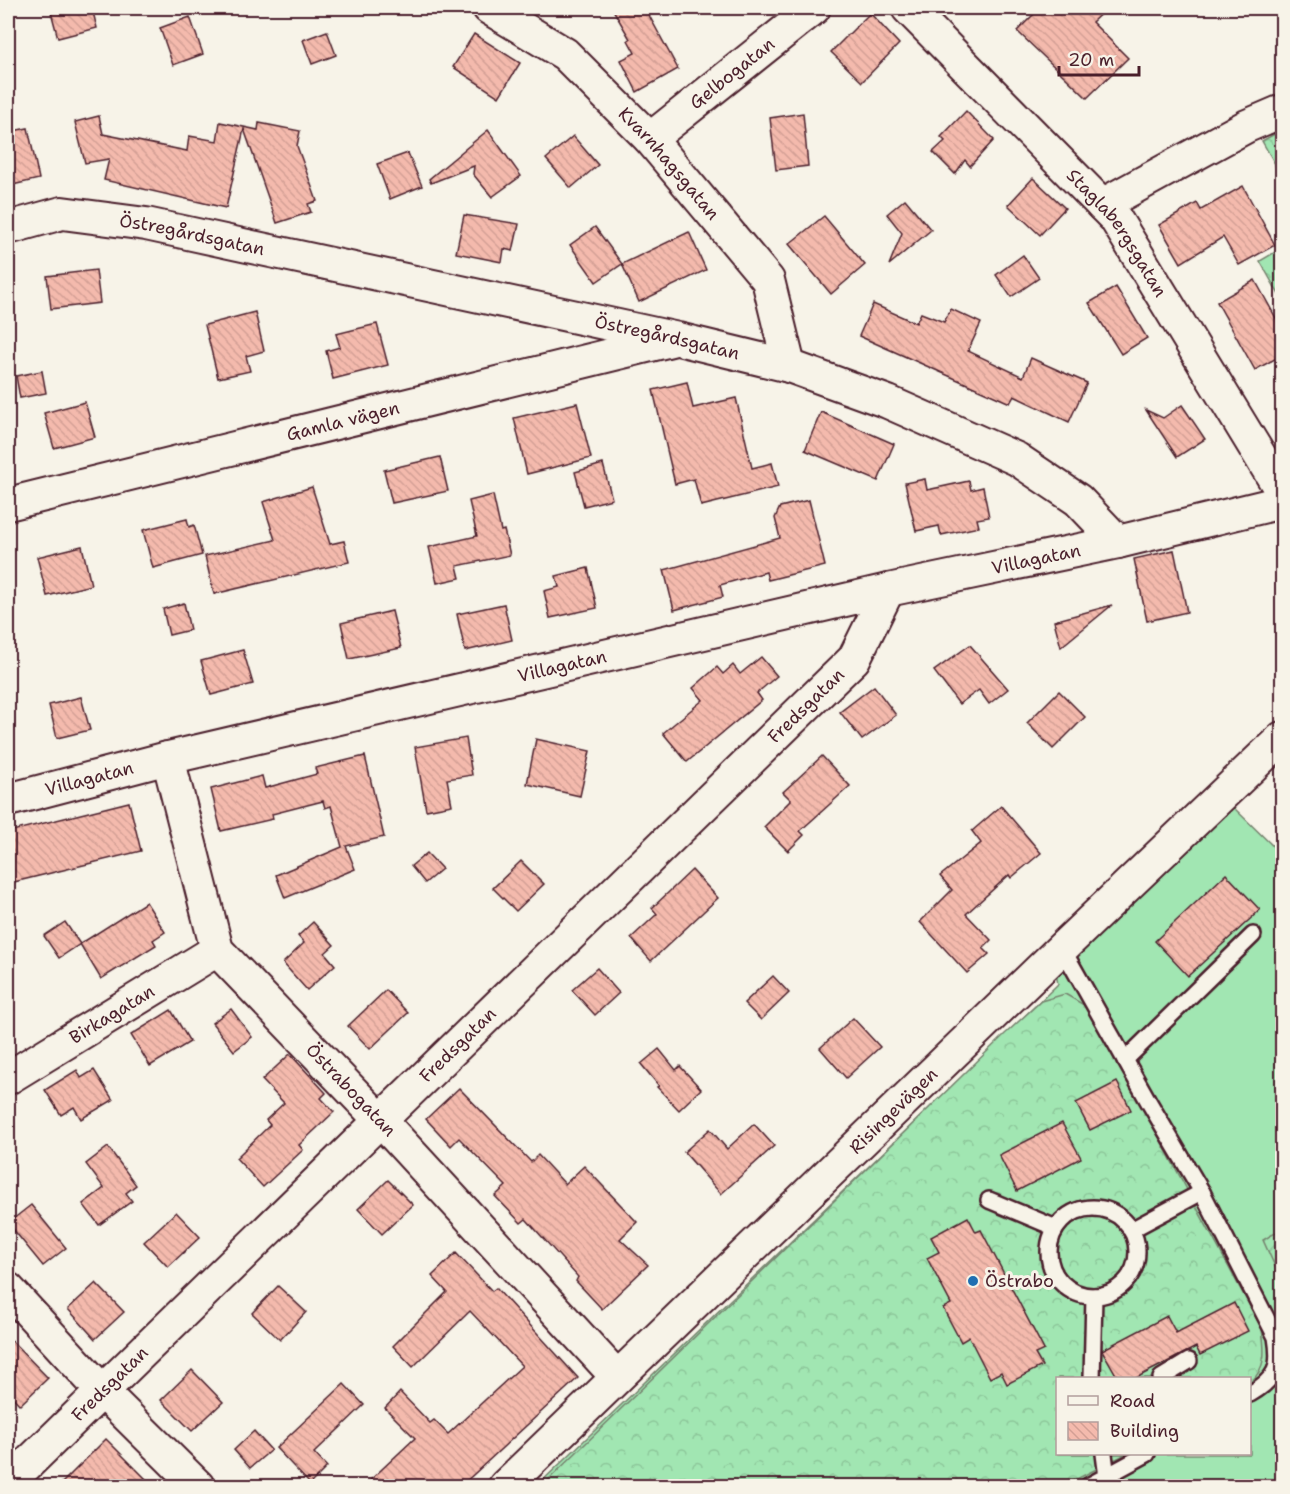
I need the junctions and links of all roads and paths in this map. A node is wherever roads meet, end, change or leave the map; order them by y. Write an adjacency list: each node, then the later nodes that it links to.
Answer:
1 (489, 8): 5 (street, Kvarnhagsgatan)
2 (814, 8): 5 (street, Gelbogatan)
3 (908, 8): 6 (street, Staglabergsgatan)
4 (1282, 111): 6 (street)
5 (650, 138): 9 (street, Kvarnhagsgatan)
6 (1102, 205): 10 (street, Staglabergsgatan)
7 (8, 228): 8 (street, Östregårdsgatan)
8 (678, 339): 9 (street, Östregårdsgatan); 12 (street, Gamla vägen)
9 (789, 366): 13 (street, Östregårdsgatan)
10 (1282, 492)
11 (1282, 502): 13 (street)
12 (8, 504)
13 (1118, 542): 14 (street, Villagatan)
14 (888, 590): 16 (street, Villagatan); 23 (street, Fredsgatan)
15 (1282, 738): 19 (street, Risingevägen)
16 (168, 758): 17 (street, Villagatan); 20 (street, Östrabogatan)
17 (8, 800)
18 (1252, 935): 21 (lane)
19 (1062, 948): 21 (lane); 31 (street, Risingevägen)
20 (217, 950): 22 (street, Birkagatan); 23 (street, Östrabogatan)
21 (1125, 1060): 24 (lane)
22 (8, 1078)
23 (381, 1121): 31 (street, Östrabogatan); 34 (street, Fredsgatan)
24 (1202, 1192): 27 (lane); 35 (lane)
25 (988, 1200): 26 (lane)
26 (1056, 1228): 27 (lane); 29 (lane)
27 (1131, 1230): 29 (lane)
28 (8, 1289): 34 (street)
29 (1094, 1296): 32 (lane)
30 (1190, 1362): 33 (lane)
31 (617, 1377): 41 (street, Risingevägen)
32 (1092, 1377)
33 (1163, 1377)
34 (102, 1391): 39 (street, Fredsgatan); 40 (street)
35 (1251, 1393)
36 (1104, 1455): 38 (lane)
37 (1145, 1455): 38 (lane)
38 (1107, 1477): 42 (lane)
39 (8, 1483)
40 (198, 1486)
41 (505, 1486)
42 (1088, 1486)

